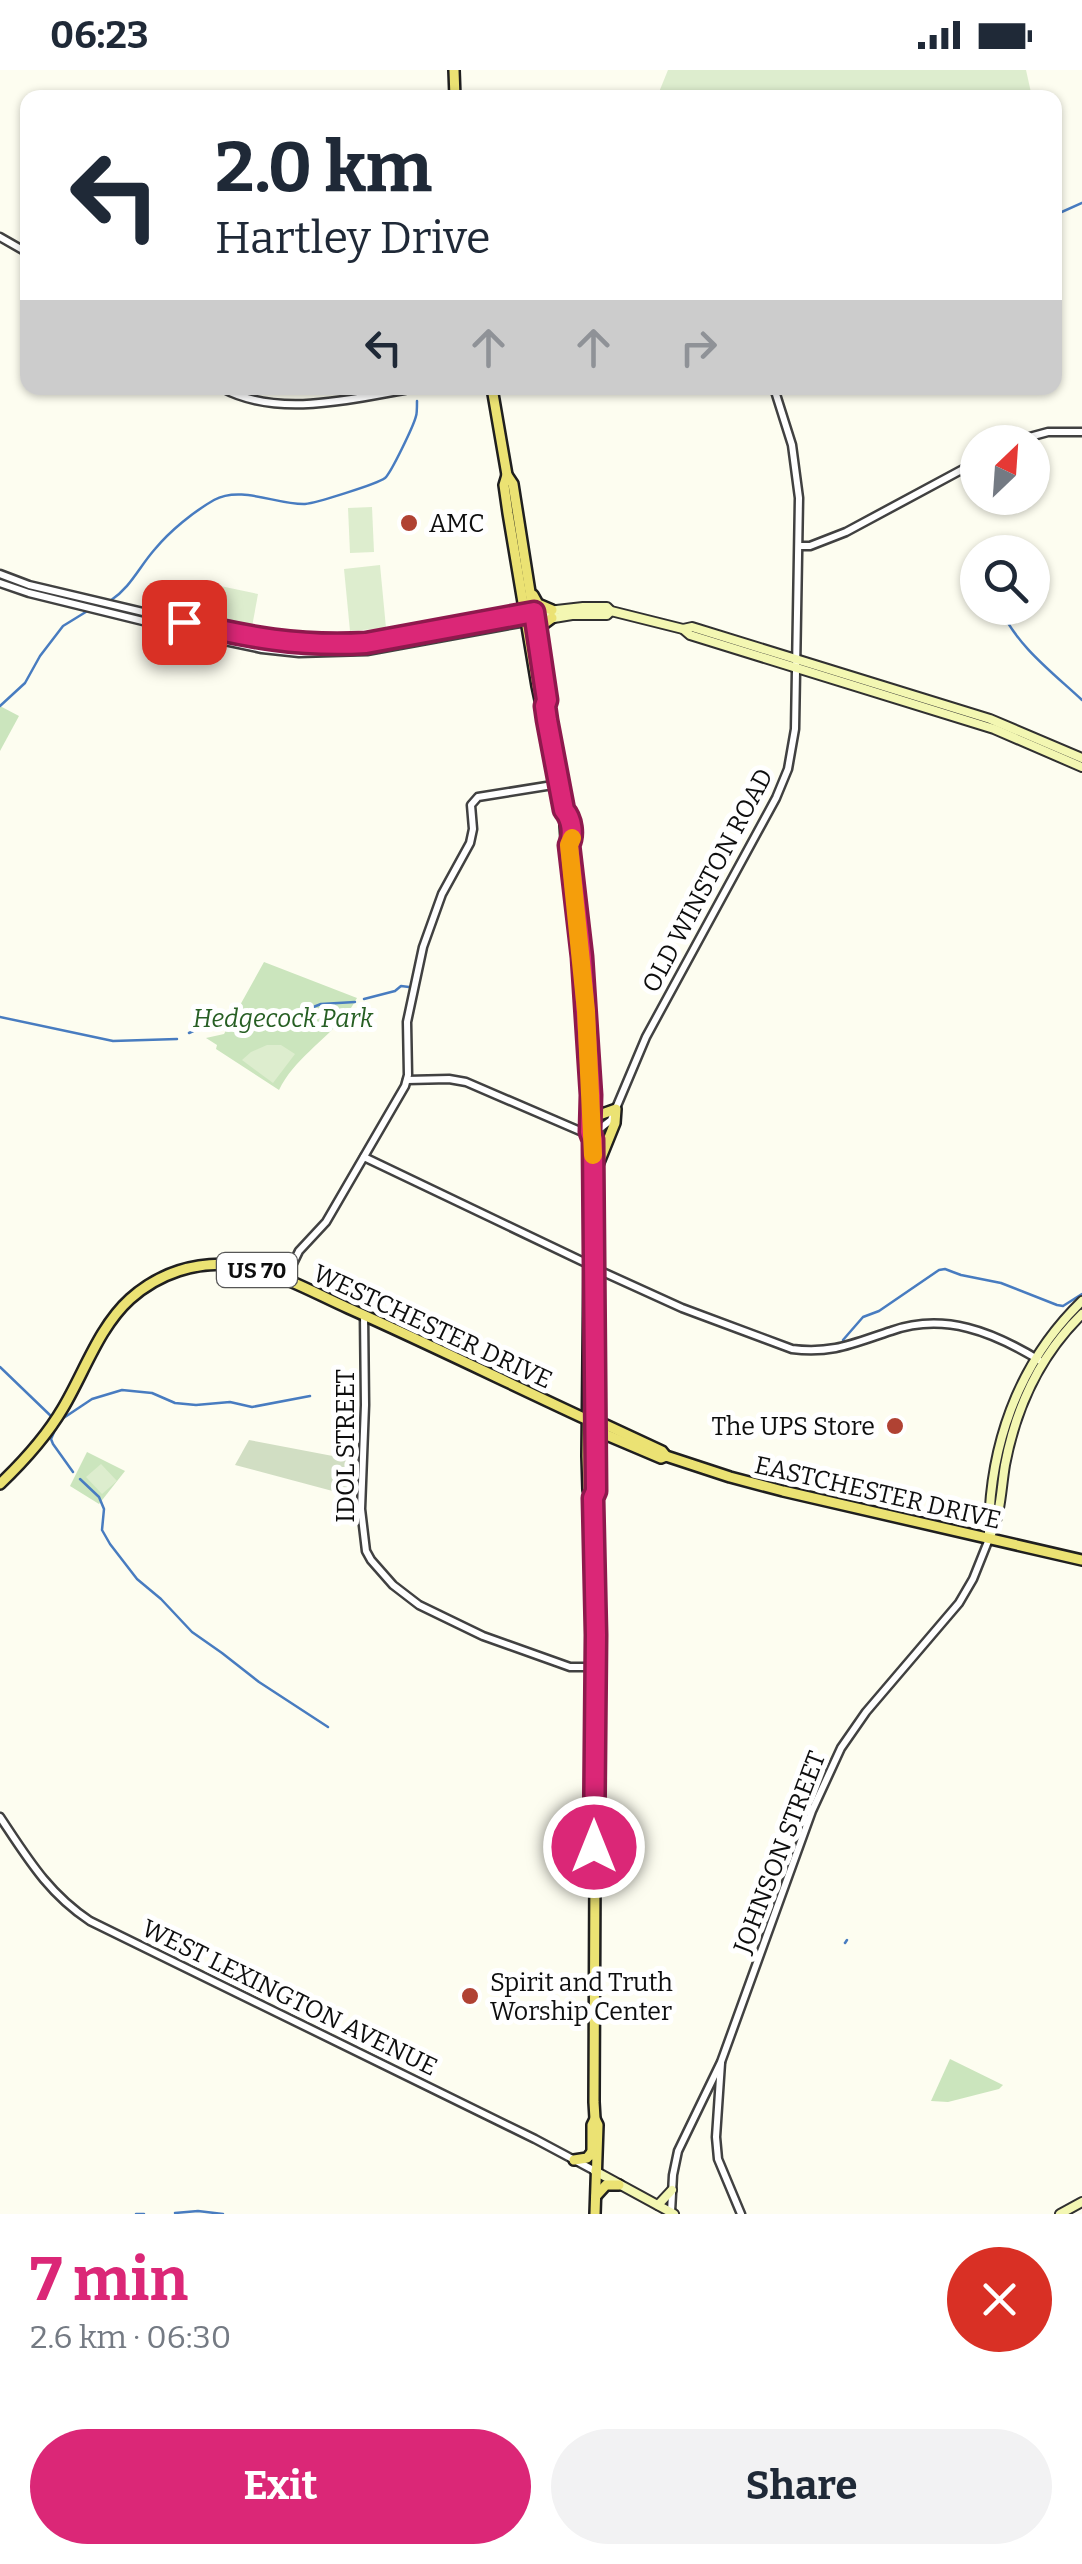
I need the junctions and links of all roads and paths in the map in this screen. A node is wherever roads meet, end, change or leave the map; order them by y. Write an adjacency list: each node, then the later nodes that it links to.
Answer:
1 (241, 395): 2 (street)
2 (366, 395)
3 (493, 395): 8 (main road)
4 (777, 395): 9 (street, OLD WINSTON ROAD)
5 (1050, 432): 6 (street)
6 (1082, 432)
7 (960, 470): 9 (street)
8 (508, 476): 12 (main road); 14 (main road)
9 (798, 546): 16 (street, OLD WINSTON ROAD)
10 (0, 574): 14 (street)
11 (0, 584): 14 (street)
12 (530, 588): 13 (main road); 14 (main road)
13 (552, 614): 14 (main road); 15 (main road); 16 (main road)
14 (527, 617): 15 (main road); 17 (main road)
15 (536, 637): 17 (main road)
16 (797, 663): 18 (main road); 19 (main road); 23 (street, OLD WINSTON ROAD)
17 (541, 688): 20 (main road)
18 (1082, 758)
19 (1082, 767)
20 (560, 784): 21 (street); 22 (main road)
21 (407, 1080): 24 (street); 25 (street)
22 (591, 1105): 23 (main road); 24 (main road)
23 (616, 1109): 24 (street, OLD WINSTON ROAD); 26 (main road)
24 (590, 1132): 26 (main road); 27 (main road)
25 (364, 1157): 27 (street); 28 (street)
26 (594, 1177): 27 (main road)
27 (592, 1266): 32 (street); 33 (main road); 35 (main road)
28 (285, 1280): 31 (main road, WESTCHESTER DRIVE / US 70); 39 (main road, WESTCHESTER DRIVE / US 70)
29 (1082, 1301): 32 (main road, JOHNSON STREET)
30 (1082, 1314): 32 (main road, JOHNSON STREET)
31 (364, 1315): 34 (main road, WESTCHESTER DRIVE / US 70); 43 (street, IDOL STREET)
32 (1039, 1360): 41 (main road, JOHNSON STREET)
33 (588, 1394): 34 (main road); 35 (main road)
34 (548, 1402): 35 (main road, WESTCHESTER DRIVE / US 70)
35 (592, 1422): 36 (main road, EASTCHESTER DRIVE / US 70); 37 (main road); 38 (main road, EASTCHESTER DRIVE / US 70); 40 (main road)
36 (626, 1444): 37 (main road); 38 (main road, EASTCHESTER DRIVE / US 70)
37 (596, 1454): 40 (main road)
38 (666, 1456): 41 (main road, EASTCHESTER DRIVE / US 70)
39 (0, 1484)
40 (593, 1498): 43 (main road)
41 (989, 1538): 42 (main road, EASTCHESTER DRIVE / US 70); 45 (street, JOHNSON STREET)
42 (1082, 1560)
43 (596, 1666): 48 (main road)
44 (0, 1817): 50 (street, WEST LEXINGTON AVENUE)
45 (721, 2062): 46 (street, JOHNSON STREET); 47 (street)
46 (708, 2086): 47 (street); 53 (street, JOHNSON STREET)
47 (718, 2099): 57 (street)
48 (595, 2118): 49 (main road); 51 (main road)
49 (592, 2152): 50 (main road); 51 (main road)
50 (574, 2160): 51 (street, WEST LEXINGTON AVENUE)
51 (595, 2171): 52 (main road); 54 (main road)
52 (619, 2185): 54 (main road); 56 (main road)
53 (672, 2190): 56 (main road); 58 (street, JOHNSON STREET)
54 (595, 2199): 59 (main road)
55 (1082, 2202): 60 (main road)
56 (658, 2205): 58 (main road)
57 (740, 2211)
58 (673, 2213)
59 (595, 2214)
60 (1060, 2214)

